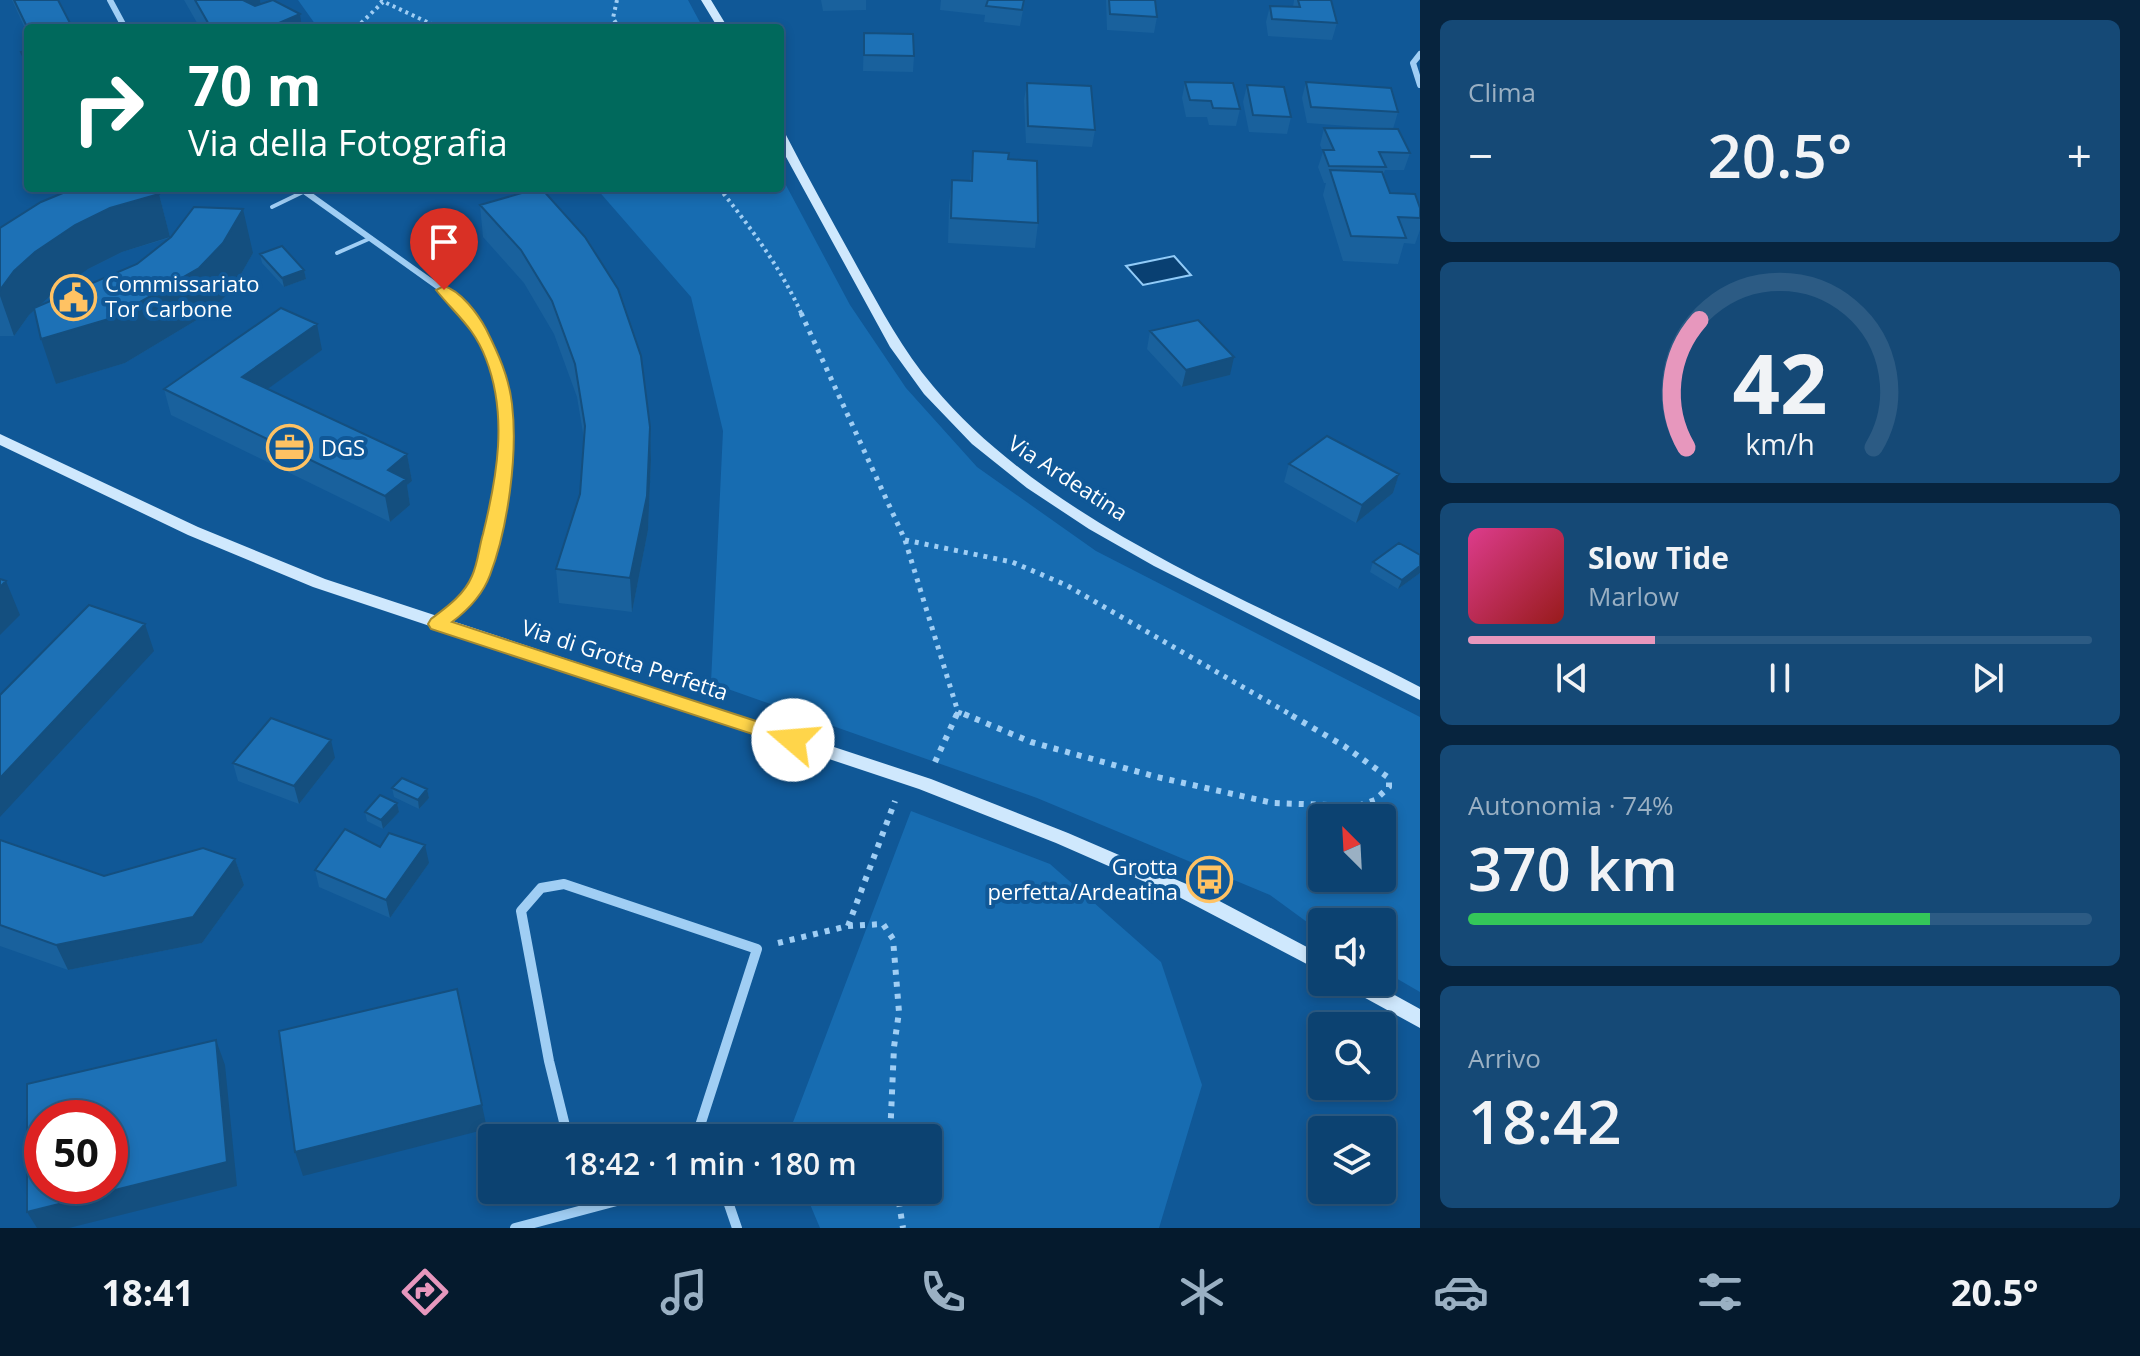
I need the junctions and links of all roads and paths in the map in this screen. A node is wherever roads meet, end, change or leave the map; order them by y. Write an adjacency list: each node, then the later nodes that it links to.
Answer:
1 (110, 0): 5 (street)
2 (617, 0): 8 (path)
3 (706, 0): 9 (main road)
4 (382, 1): 6 (path); 7 (path)
5 (123, 24)
6 (360, 24)
7 (431, 24)
8 (617, 24)
9 (721, 24)
10 (1420, 54): 11 (street)
11 (1420, 85)
12 (784, 142): 22 (main road, Via Ardeatina)
13 (299, 192): 16 (lane)
14 (306, 192): 17 (street)
15 (722, 192): 20 (path)
16 (272, 207)
17 (371, 238): 18 (lane); 21 (street)
18 (337, 253)
19 (0, 439): 21 (main road, Via di Grotta Perfetta)
20 (905, 540): 23 (path); 23 (path)
21 (437, 624): 24 (main road, Via di Grotta Perfetta)
22 (1420, 694)
23 (958, 712): 25 (path)
24 (904, 777): 25 (main road, Via di Grotta Perfetta); 26 (path)
25 (925, 784): 28 (main road, Via di Grotta Perfetta)
26 (848, 926): 27 (path); 33 (path)
27 (757, 949): 31 (street); 32 (street)
28 (1308, 957)
29 (1379, 996): 30 (main road)
30 (1420, 1019)
31 (565, 1124)
32 (701, 1124)
33 (891, 1124)
34 (585, 1204): 38 (street)
35 (605, 1204): 38 (street)
36 (729, 1204): 40 (street)
37 (899, 1204): 41 (path)
38 (586, 1209): 39 (street)
39 (515, 1228)
40 (737, 1228)
41 (903, 1228)

